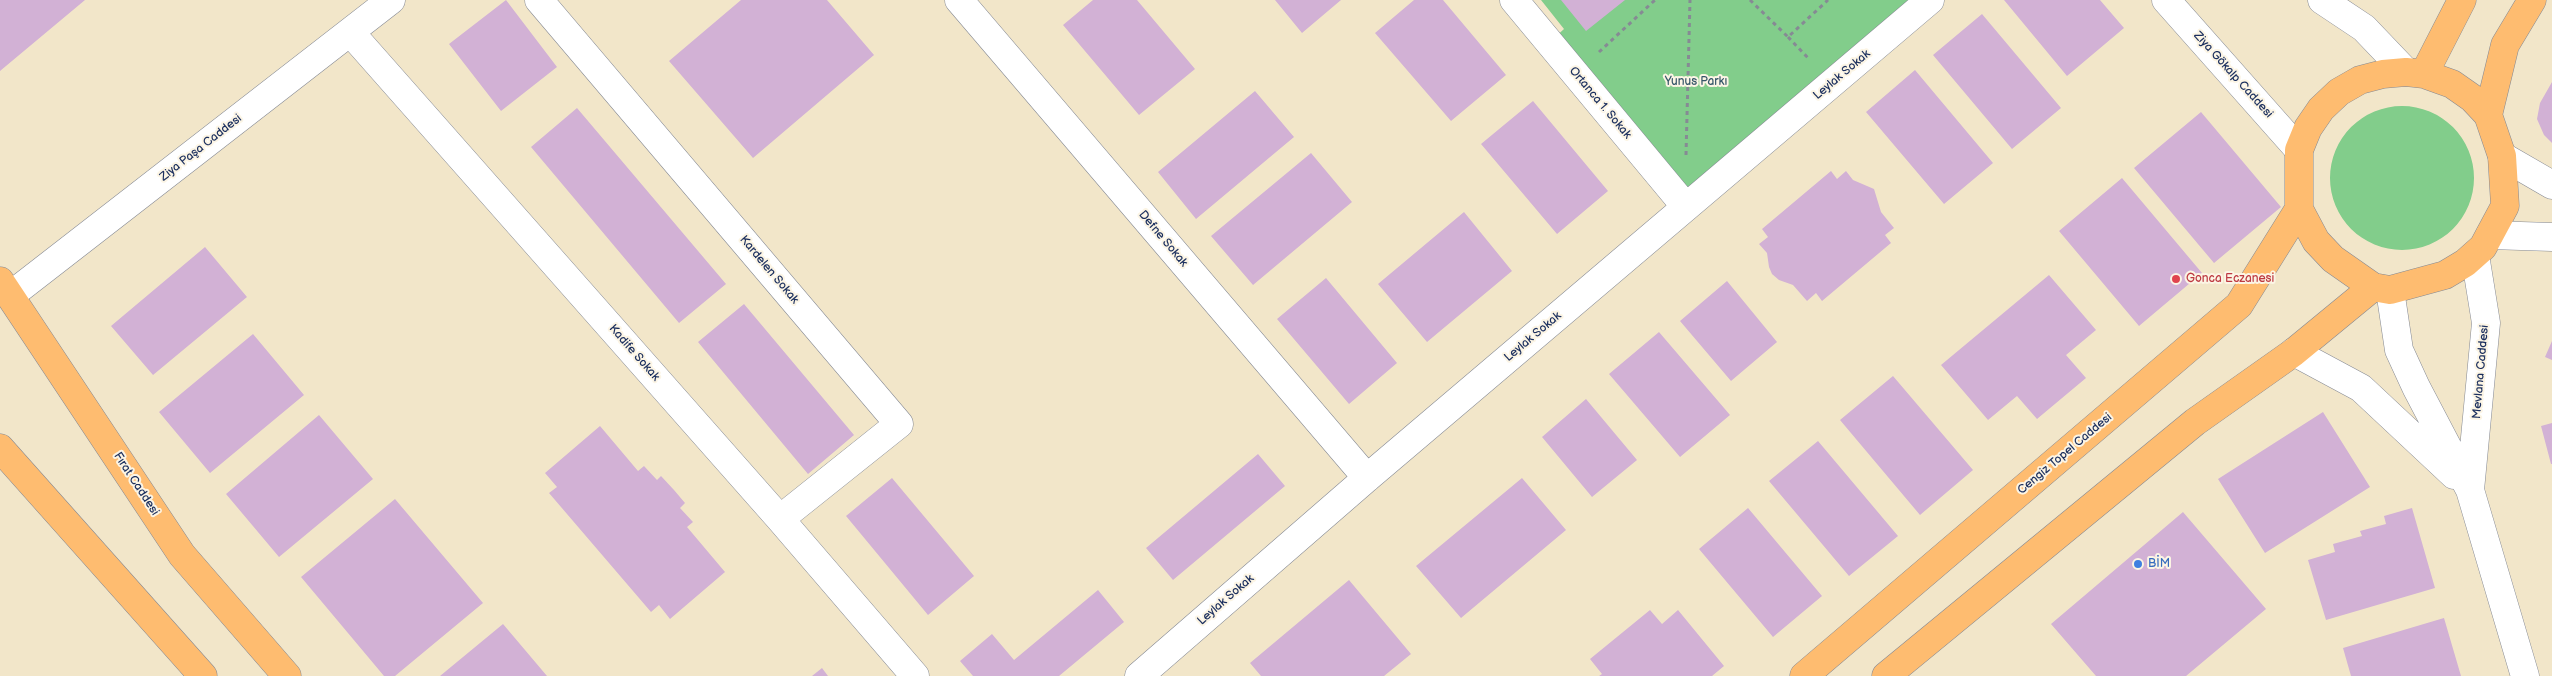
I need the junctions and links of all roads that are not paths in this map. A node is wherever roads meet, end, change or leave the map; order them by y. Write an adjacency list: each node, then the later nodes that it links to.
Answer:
1 (391, 0): 10 (street, Ziya Paşa Caddesi)
2 (539, 0): 26 (street, Kardelen Sokak)
3 (959, 0): 24 (street, Defne Sokak)
4 (1514, 0): 16 (street, Ortanca 1. Sokak)
5 (1930, 0): 16 (street, Leylak Sokak)
6 (2166, 0): 13 (street, Ziya Gökalp Caddesi)
7 (2322, 0): 11 (street)
8 (2462, 0): 11 (main road)
9 (2532, 0): 12 (main road)
10 (350, 32): 20 (street, Ziya Paşa Caddesi); 26 (street, Kadife Sokak)
11 (2415, 73): 12 (main road); 13 (main road)
12 (2488, 115): 14 (main road)
13 (2300, 150): 17 (main road)
14 (2502, 156): 15 (street); 19 (main road)
15 (2552, 185)
16 (1686, 207): 24 (street, Leylak Sokak)
17 (2298, 209): 21 (main road); 31 (main road, Cengiz Topel Caddesi)
18 (2552, 237): 19 (street)
19 (2483, 245): 21 (main road); 25 (street, Mevlana Caddesi)
20 (6, 288): 28 (main road, Fırat Caddesi)
21 (2382, 288): 22 (main road); 25 (street, Mevlana Caddesi)
22 (2294, 352): 25 (street); 32 (main road)
23 (0, 448): 27 (main road)
24 (1366, 478): 30 (street, Leylak Sokak)
25 (2470, 490): 33 (street, Mevlana Caddesi)
26 (780, 520): 29 (street, Kadife Sokak)
27 (203, 676)
28 (287, 676)
29 (915, 676)
30 (1139, 676)
31 (1804, 676)
32 (1886, 676)
33 (2525, 676)

